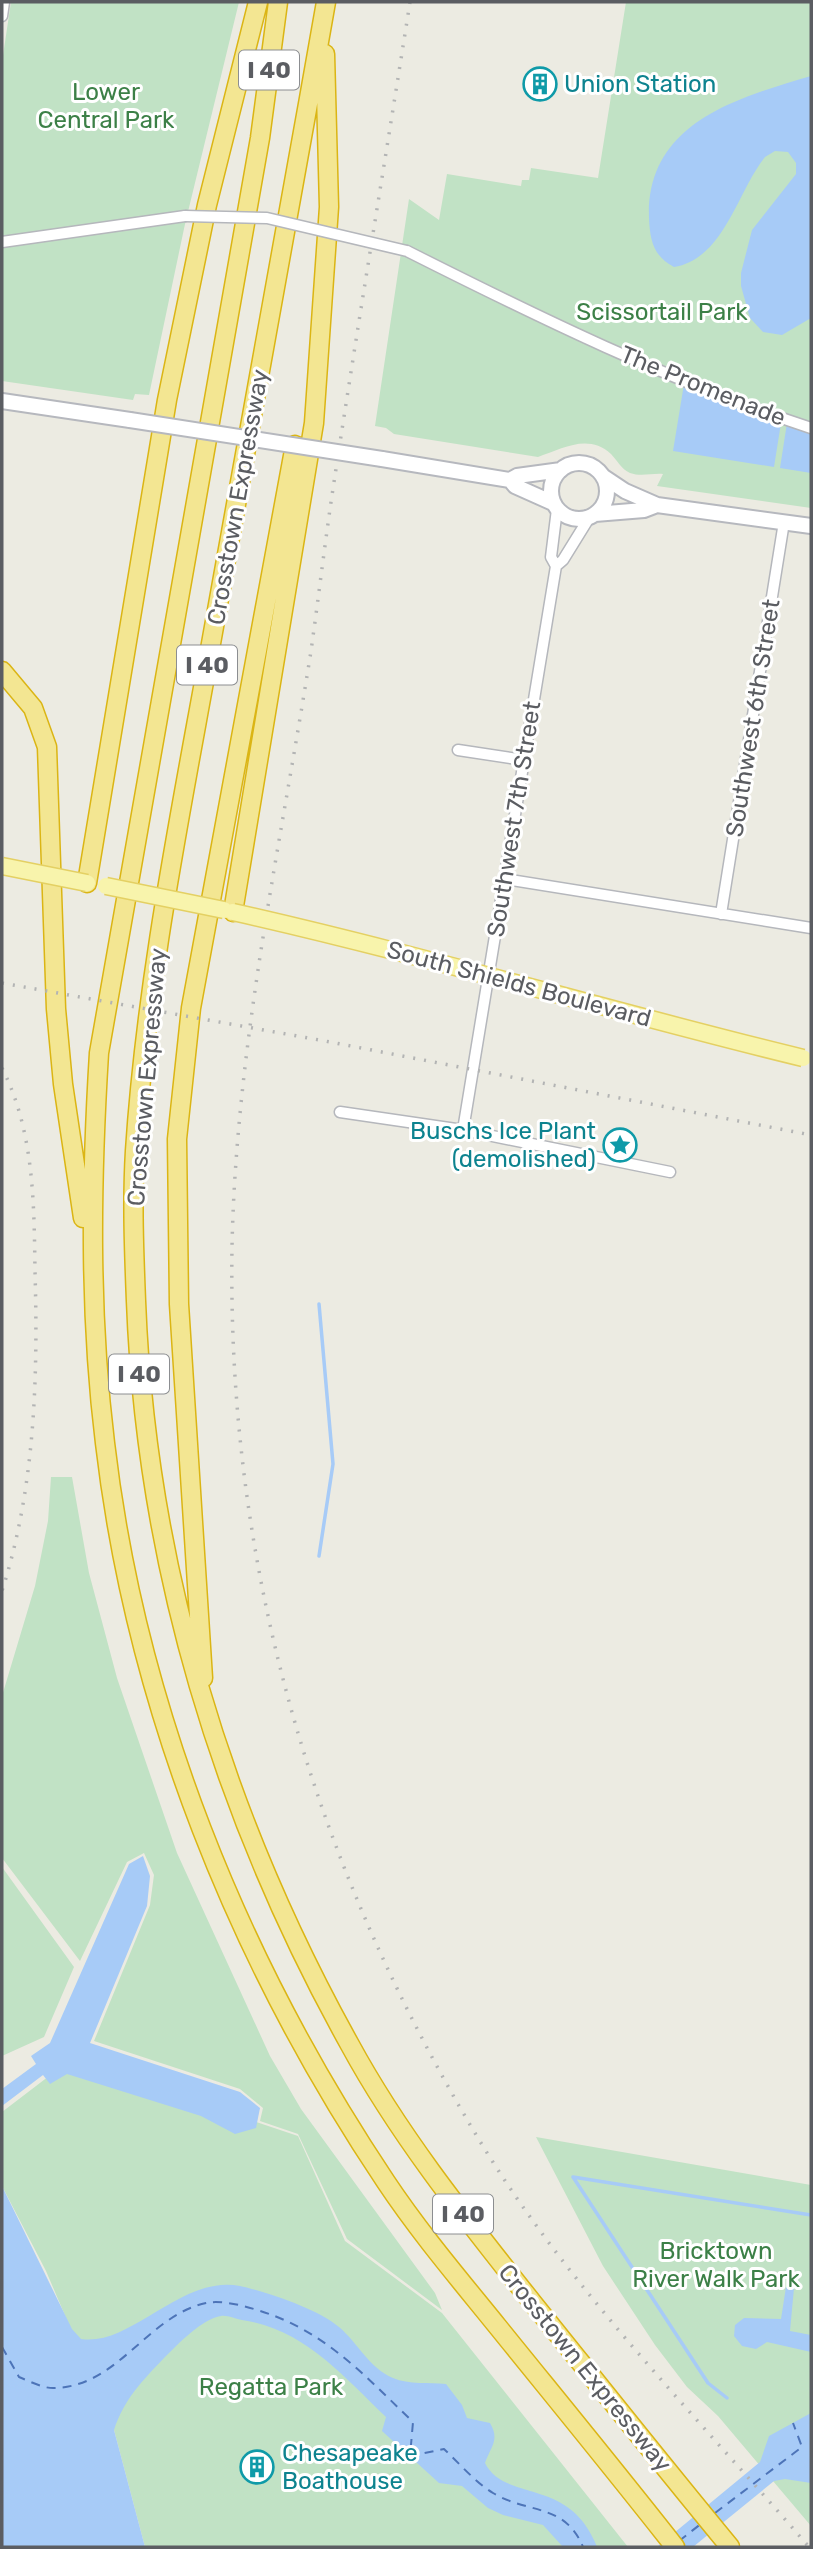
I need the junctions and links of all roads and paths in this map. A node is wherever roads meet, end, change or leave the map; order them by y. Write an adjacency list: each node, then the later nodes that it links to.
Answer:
1 (4, 2): 5 (street)
2 (258, 2): 24 (highway)
3 (278, 2): 33 (highway, Crosstown Expressway / I 40)
4 (325, 9): 26 (highway); 34 (highway, Crosstown Expressway / I 40)
5 (2, 16)
6 (2, 242): 8 (street, The Promenade, bridge)
7 (2, 401): 9 (main road, bridge)
8 (811, 428)
9 (295, 445): 12 (main road, bridge); 34 (highway)
10 (561, 470): 11 (main road); 12 (main road); 14 (main road)
11 (604, 477): 13 (main road); 15 (main road)
12 (510, 480): 14 (main road)
13 (657, 505): 15 (main road); 16 (main road)
14 (555, 506): 15 (main road); 18 (street)
15 (592, 516): 18 (street, Southwest 7th Street)
16 (784, 522): 17 (main road); 27 (street, Southwest 6th Street)
17 (811, 526)
18 (556, 566): 21 (street, Southwest 7th Street)
19 (2, 671): 33 (highway)
20 (458, 750): 21 (street)
21 (524, 760): 23 (street, Southwest 7th Street)
22 (2, 866): 24 (main road, bridge)
23 (505, 878): 27 (street); 31 (street, Southwest 7th Street)
24 (87, 883)
25 (106, 886): 26 (main road, South Shields Boulevard, bridge)
26 (229, 911): 29 (main road, South Shields Boulevard, bridge)
27 (721, 914): 28 (street)
28 (811, 928)
29 (803, 1058)
30 (340, 1112): 31 (street)
31 (463, 1130): 32 (street)
32 (670, 1172)
33 (93, 1282): 35 (highway, Crosstown Expressway / I 40)
34 (205, 1713): 36 (highway, Crosstown Expressway / I 40)
35 (675, 2547)
36 (730, 2547)

